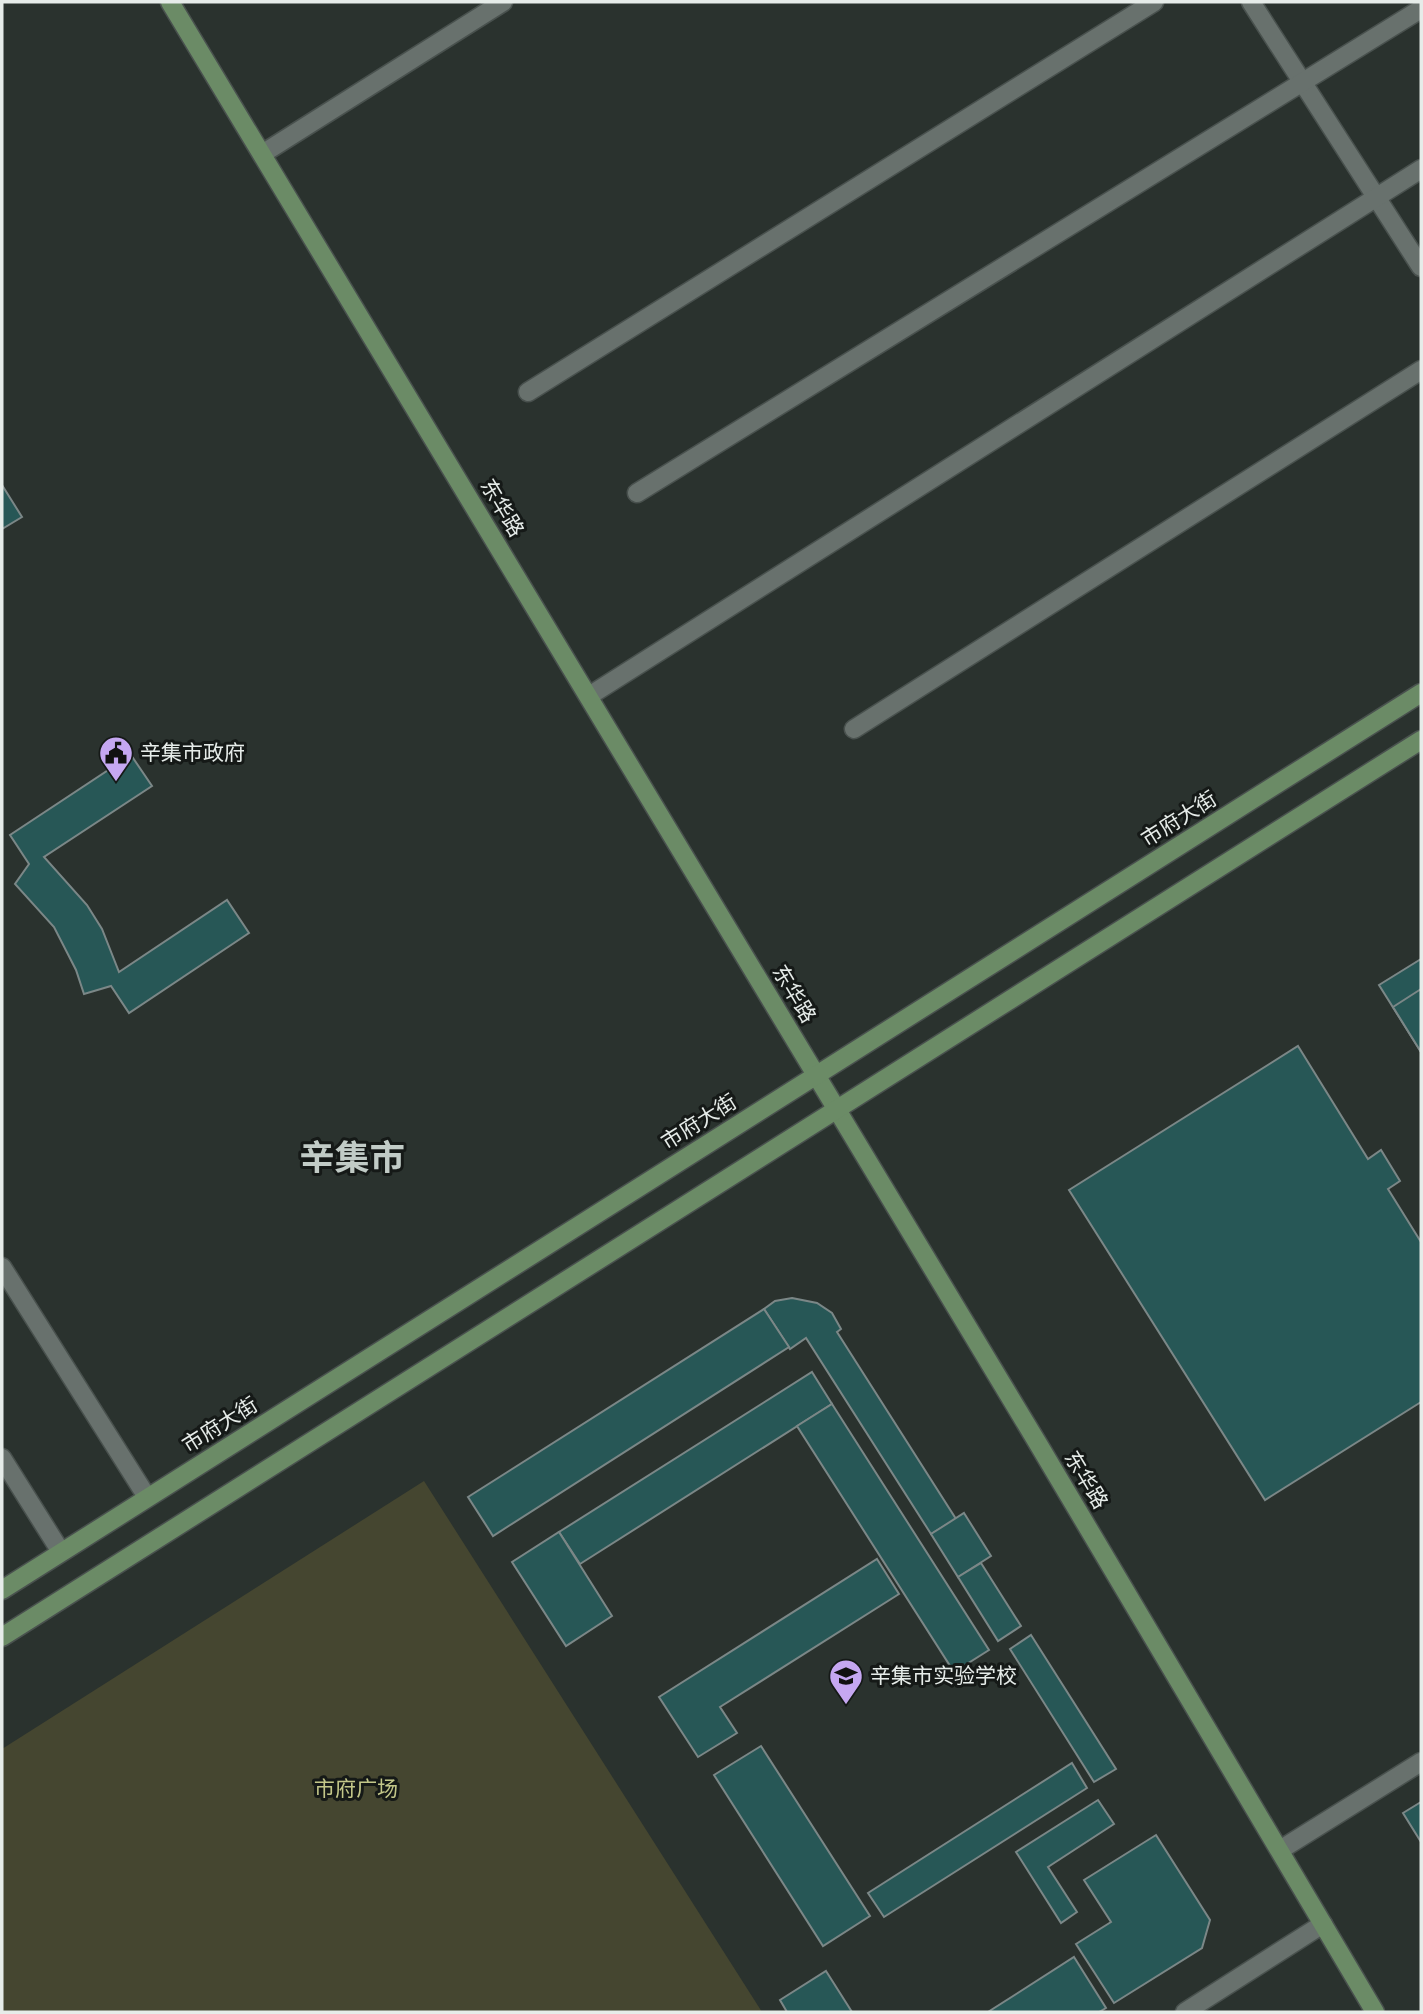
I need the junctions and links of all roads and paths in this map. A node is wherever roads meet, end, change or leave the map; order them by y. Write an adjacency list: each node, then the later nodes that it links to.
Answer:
1 (170, 2): 7 (main road, 东华路)
2 (503, 2): 7 (street)
3 (1154, 2): 12 (street)
4 (1251, 2): 6 (street)
5 (1421, 9): 6 (street)
6 (1303, 83): 9 (street); 13 (street)
7 (262, 154): 15 (main road, 东华路)
8 (1421, 169): 9 (street)
9 (1377, 198): 10 (street); 15 (street)
10 (1421, 267)
11 (1421, 370): 16 (street)
12 (528, 392)
13 (637, 494)
14 (1421, 693): 18 (main road, 市府大街)
15 (589, 696): 18 (main road, 东华路)
16 (854, 729)
17 (1421, 740): 19 (main road)
18 (816, 1075): 19 (main road, 东华路); 22 (main road, 市府大街)
19 (837, 1110): 25 (main road); 27 (main road, 东华路)
20 (2, 1267): 22 (street)
21 (2, 1458): 23 (street)
22 (147, 1497): 23 (main road, 市府大街)
23 (61, 1552): 24 (main road, 市府大街)
24 (2, 1590)
25 (2, 1637)
26 (1421, 1762): 27 (street)
27 (1280, 1850): 28 (main road, 东华路)
28 (1323, 1924): 29 (street); 30 (main road, 东华路)
29 (1185, 2012)
30 (1375, 2012)

